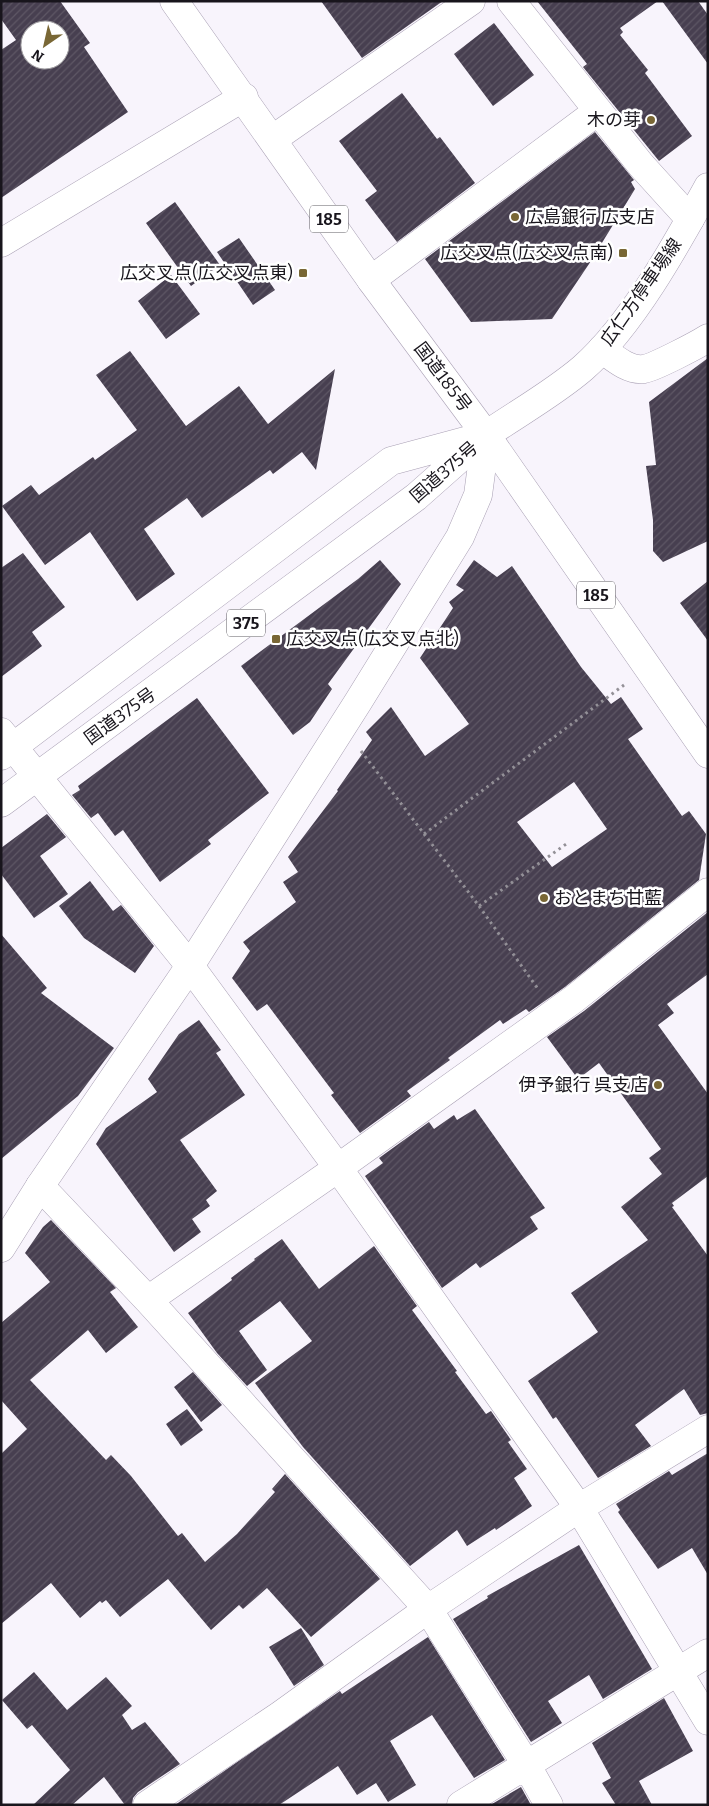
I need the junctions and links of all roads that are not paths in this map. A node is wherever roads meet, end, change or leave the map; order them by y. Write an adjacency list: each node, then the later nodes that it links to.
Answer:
1 (174, 1): 4 (main road, 国道185号 / 185)
2 (471, 1): 6 (main road)
3 (511, 1): 5 (main road)
4 (244, 97): 6 (main road, 国道185号 / 185); 9 (main road)
5 (598, 111): 8 (main road); 10 (main road)
6 (273, 139): 10 (main road, 国道185号 / 185)
7 (708, 187): 8 (main road, 広仁方停車場線)
8 (690, 219): 12 (main road, 広仁方停車場線)
9 (1, 243)
10 (371, 280): 13 (main road, 国道185号 / 185)
11 (708, 338): 12 (main road)
12 (602, 349): 13 (main road, 広仁方停車場線)
13 (486, 435): 14 (main road, 国道375号 / 375); 15 (main road, 国道185号 / 185); 16 (main road, 国道375号 / 375); 19 (main road)
14 (5, 746): 16 (main road)
15 (708, 754)
16 (38, 777): 17 (main road, 国道375号 / 375); 19 (main road)
17 (1, 804)
18 (708, 892): 20 (main road)
19 (190, 966): 20 (main road); 21 (main road)
20 (338, 1168): 23 (main road); 25 (main road)
21 (40, 1186): 22 (main road); 23 (main road)
22 (1, 1248)
23 (148, 1300): 26 (main road)
24 (708, 1429): 25 (main road)
25 (579, 1508): 26 (main road); 28 (main road)
26 (428, 1609): 30 (main road); 31 (main road)
27 (708, 1653): 28 (main road)
28 (679, 1672): 29 (main road); 30 (main road)
29 (708, 1721)
30 (526, 1764): 32 (main road); 33 (main road)
31 (147, 1805)
32 (461, 1805)
33 (549, 1805)

